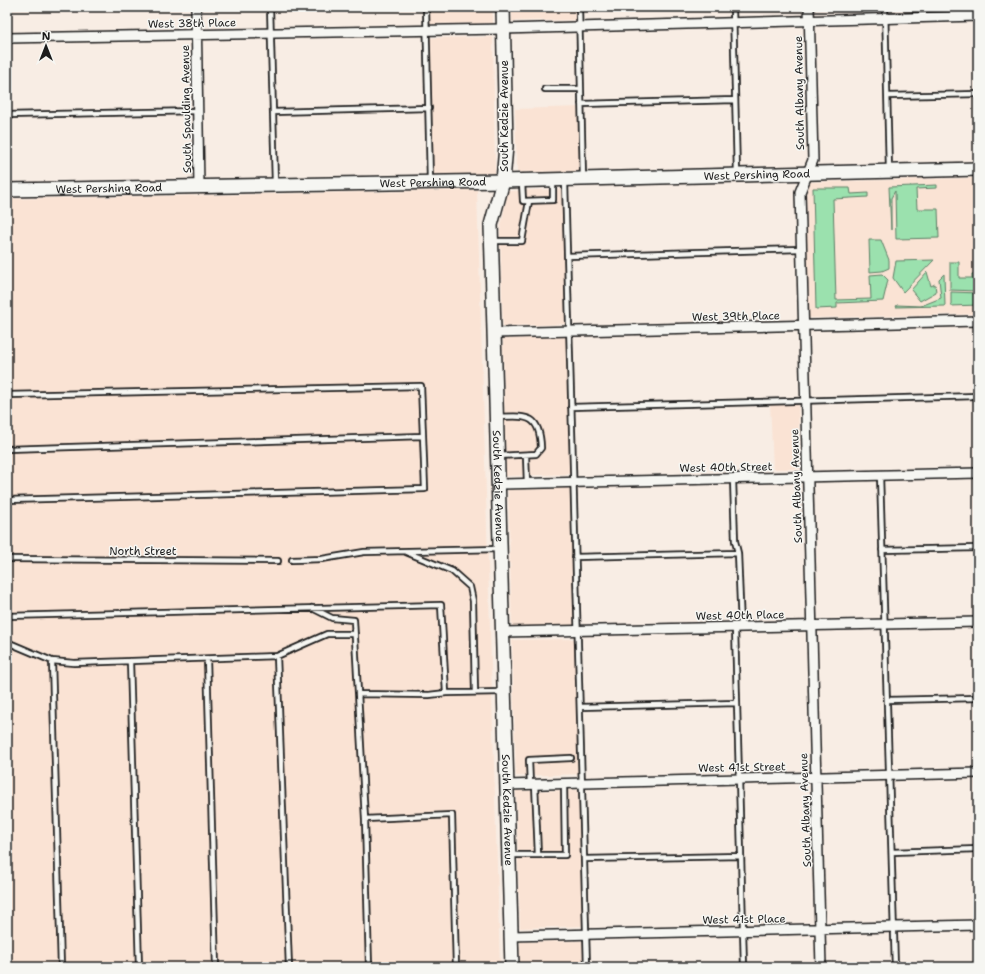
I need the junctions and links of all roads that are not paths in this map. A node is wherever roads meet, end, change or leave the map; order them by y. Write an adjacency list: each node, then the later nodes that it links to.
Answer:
1 (196, 7): 17 (street, South Spaulding Avenue)
2 (270, 7): 16 (lane)
3 (426, 7): 15 (lane)
4 (503, 7): 14 (main road, South Kedzie Avenue)
5 (579, 7): 13 (lane)
6 (733, 7): 12 (lane)
7 (809, 7): 11 (street, South Albany Avenue)
8 (885, 7): 10 (lane)
9 (978, 16): 10 (street, West 38th Place)
10 (886, 18): 11 (street, West 38th Place); 22 (lane)
11 (810, 20): 12 (street, West 38th Place); 31 (street, South Albany Avenue)
12 (733, 23): 13 (street, West 38th Place); 23 (lane)
13 (579, 27): 14 (street, West 38th Place); 20 (lane)
14 (503, 29): 15 (street, West 38th Place); 35 (main road, South Kedzie Avenue)
15 (427, 30): 16 (street, West 38th Place); 25 (lane)
16 (271, 33): 17 (street, West 38th Place); 27 (lane)
17 (196, 35): 18 (street, West 38th Place); 26 (street, South Spaulding Avenue)
18 (7, 38)
19 (545, 89): 20 (lane)
20 (581, 89): 24 (lane)
21 (978, 94): 22 (lane)
22 (888, 96): 30 (lane)
23 (735, 100): 24 (lane); 32 (lane)
24 (581, 104): 33 (lane)
25 (429, 108): 27 (lane); 37 (lane)
26 (198, 111): 28 (lane); 39 (street, South Spaulding Avenue)
27 (273, 112): 38 (lane)
28 (7, 114)
29 (978, 169): 30 (main road, West Pershing Road)
30 (889, 171): 31 (main road, West Pershing Road)
31 (808, 173): 32 (main road, West Pershing Road); 43 (street, South Albany Avenue)
32 (737, 175): 33 (main road, West Pershing Road)
33 (583, 179): 34 (main road, West Pershing Road)
34 (559, 180): 36 (main road, West Pershing Road); 41 (lane); 44 (lane)
35 (503, 181): 36 (main road, West Pershing Road); 37 (main road, West Pershing Road); 42 (main road, South Kedzie Avenue)
36 (522, 181): 41 (lane)
37 (430, 183): 38 (main road, West Pershing Road)
38 (275, 186): 39 (main road, West Pershing Road)
39 (199, 187): 40 (main road, West Pershing Road)
40 (7, 190)
41 (529, 201): 42 (lane)
42 (492, 241): 48 (main road, South Kedzie Avenue)
43 (801, 250): 44 (lane); 46 (street, South Albany Avenue)
44 (567, 256): 47 (lane)
45 (978, 321): 46 (street, West 39th Place)
46 (803, 326): 47 (street, West 39th Place); 51 (street, South Albany Avenue)
47 (569, 332): 48 (street, West 39th Place); 52 (lane)
48 (494, 334): 53 (main road, South Kedzie Avenue)
49 (7, 395): 54 (lane)
50 (978, 396): 51 (lane)
51 (805, 401): 52 (lane); 60 (street, South Albany Avenue)
52 (571, 407): 62 (lane)
53 (497, 417): 56 (main road, South Kedzie Avenue); 57 (lane)
54 (423, 436): 55 (lane); 65 (lane)
55 (7, 449)
56 (498, 456): 57 (lane); 64 (main road, South Kedzie Avenue)
57 (526, 456): 63 (lane)
58 (978, 473): 59 (street, West 40th Street)
59 (880, 475): 60 (street, West 40th Street); 68 (lane)
60 (808, 477): 61 (street, West 40th Street); 79 (street, South Albany Avenue)
61 (733, 479): 62 (street, West 40th Street); 70 (lane)
62 (573, 482): 63 (street, West 40th Street); 71 (lane)
63 (527, 483): 64 (street, West 40th Street)
64 (499, 484): 67 (main road, South Kedzie Avenue)
65 (7, 500)
66 (978, 548): 68 (lane)
67 (501, 549): 69 (lane); 82 (main road, South Kedzie Avenue)
68 (882, 550): 78 (lane)
69 (403, 551): 73 (lane); 89 (lane)
70 (738, 553): 71 (lane); 80 (lane)
71 (575, 557): 81 (lane)
72 (8, 559): 74 (lane, North Street)
73 (292, 560)
74 (278, 561)
75 (311, 608): 76 (lane); 83 (lane); 91 (lane)
76 (7, 616)
77 (978, 622): 78 (street, West 40th Place)
78 (885, 624): 79 (street, West 40th Place); 94 (lane)
79 (812, 626): 80 (street, West 40th Place); 100 (street, South Albany Avenue)
80 (738, 627): 81 (street, West 40th Place); 95 (lane)
81 (577, 631): 82 (street, West 40th Place); 96 (lane)
82 (503, 632): 90 (main road, South Kedzie Avenue)
83 (355, 634): 85 (lane); 92 (lane)
84 (7, 642): 87 (lane)
85 (278, 656): 86 (lane); 122 (lane)
86 (207, 659): 88 (lane); 121 (lane)
87 (52, 661): 88 (lane); 119 (lane)
88 (130, 662): 120 (lane)
89 (475, 692): 90 (lane); 91 (lane)
90 (505, 692): 105 (main road, South Kedzie Avenue)
91 (446, 693): 92 (lane)
92 (359, 694): 106 (lane)
93 (978, 698): 94 (lane)
94 (887, 700): 99 (lane)
95 (737, 703): 96 (lane); 101 (lane)
96 (580, 707): 102 (lane)
97 (571, 758): 103 (lane)
98 (978, 773): 99 (street, West 41st Street)
99 (889, 775): 100 (street, West 41st Street); 108 (lane)
100 (816, 777): 101 (street, West 41st Street); 115 (street, South Albany Avenue)
101 (739, 779): 102 (street, West 41st Street); 111 (lane)
102 (582, 783): 104 (street, West 41st Street); 112 (lane)
103 (533, 784): 104 (street, West 41st Street); 105 (street, West 41st Street); 110 (lane)
104 (564, 784): 110 (lane)
105 (507, 785): 109 (main road, South Kedzie Avenue)
106 (365, 819): 123 (lane); 124 (lane)
107 (978, 849): 108 (lane)
108 (892, 852): 114 (lane)
109 (509, 855): 110 (lane); 118 (main road, South Kedzie Avenue)
110 (538, 855)
111 (741, 856): 112 (lane); 116 (lane)
112 (584, 859): 117 (lane)
113 (978, 925): 114 (street, West 41st Place)
114 (894, 927): 115 (street, West 41st Place); 129 (lane)
115 (820, 929): 116 (street, West 41st Place); 128 (street, South Albany Avenue)
116 (743, 931): 117 (street, West 41st Place); 127 (lane)
117 (586, 934): 118 (street, West 41st Place); 126 (lane)
118 (511, 936): 125 (main road, South Kedzie Avenue)
119 (61, 967)
120 (139, 967)
121 (216, 967)
122 (289, 967)
123 (369, 967)
124 (456, 967)
125 (512, 967)
126 (587, 967)
127 (744, 967)
128 (821, 967)
129 (895, 967)

